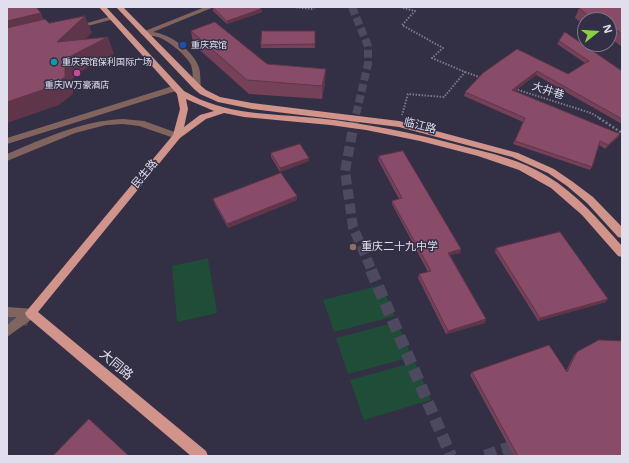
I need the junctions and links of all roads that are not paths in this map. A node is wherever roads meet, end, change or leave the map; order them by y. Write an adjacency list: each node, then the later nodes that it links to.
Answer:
1 (102, 7): 4 (main road)
2 (119, 7): 6 (main road)
3 (211, 7): 6 (street)
4 (112, 18): 5 (street); 8 (main road)
5 (67, 29)
6 (144, 32): 7 (main road); 7 (street)
7 (197, 87): 9 (main road)
8 (178, 91): 10 (main road, 临江路); 11 (main road, 民生路); 12 (street)
9 (252, 106): 10 (main road); 14 (main road, 临江路)
10 (223, 110): 11 (main road); 15 (main road, 临江路)
11 (177, 136): 13 (street); 17 (main road, 民生路)
12 (7, 141)
13 (7, 158)
14 (622, 234)
15 (622, 253)
16 (7, 312): 17 (street)
17 (31, 313): 18 (street, 民生路); 19 (main road, 大同路)
18 (7, 332)
19 (201, 456)

